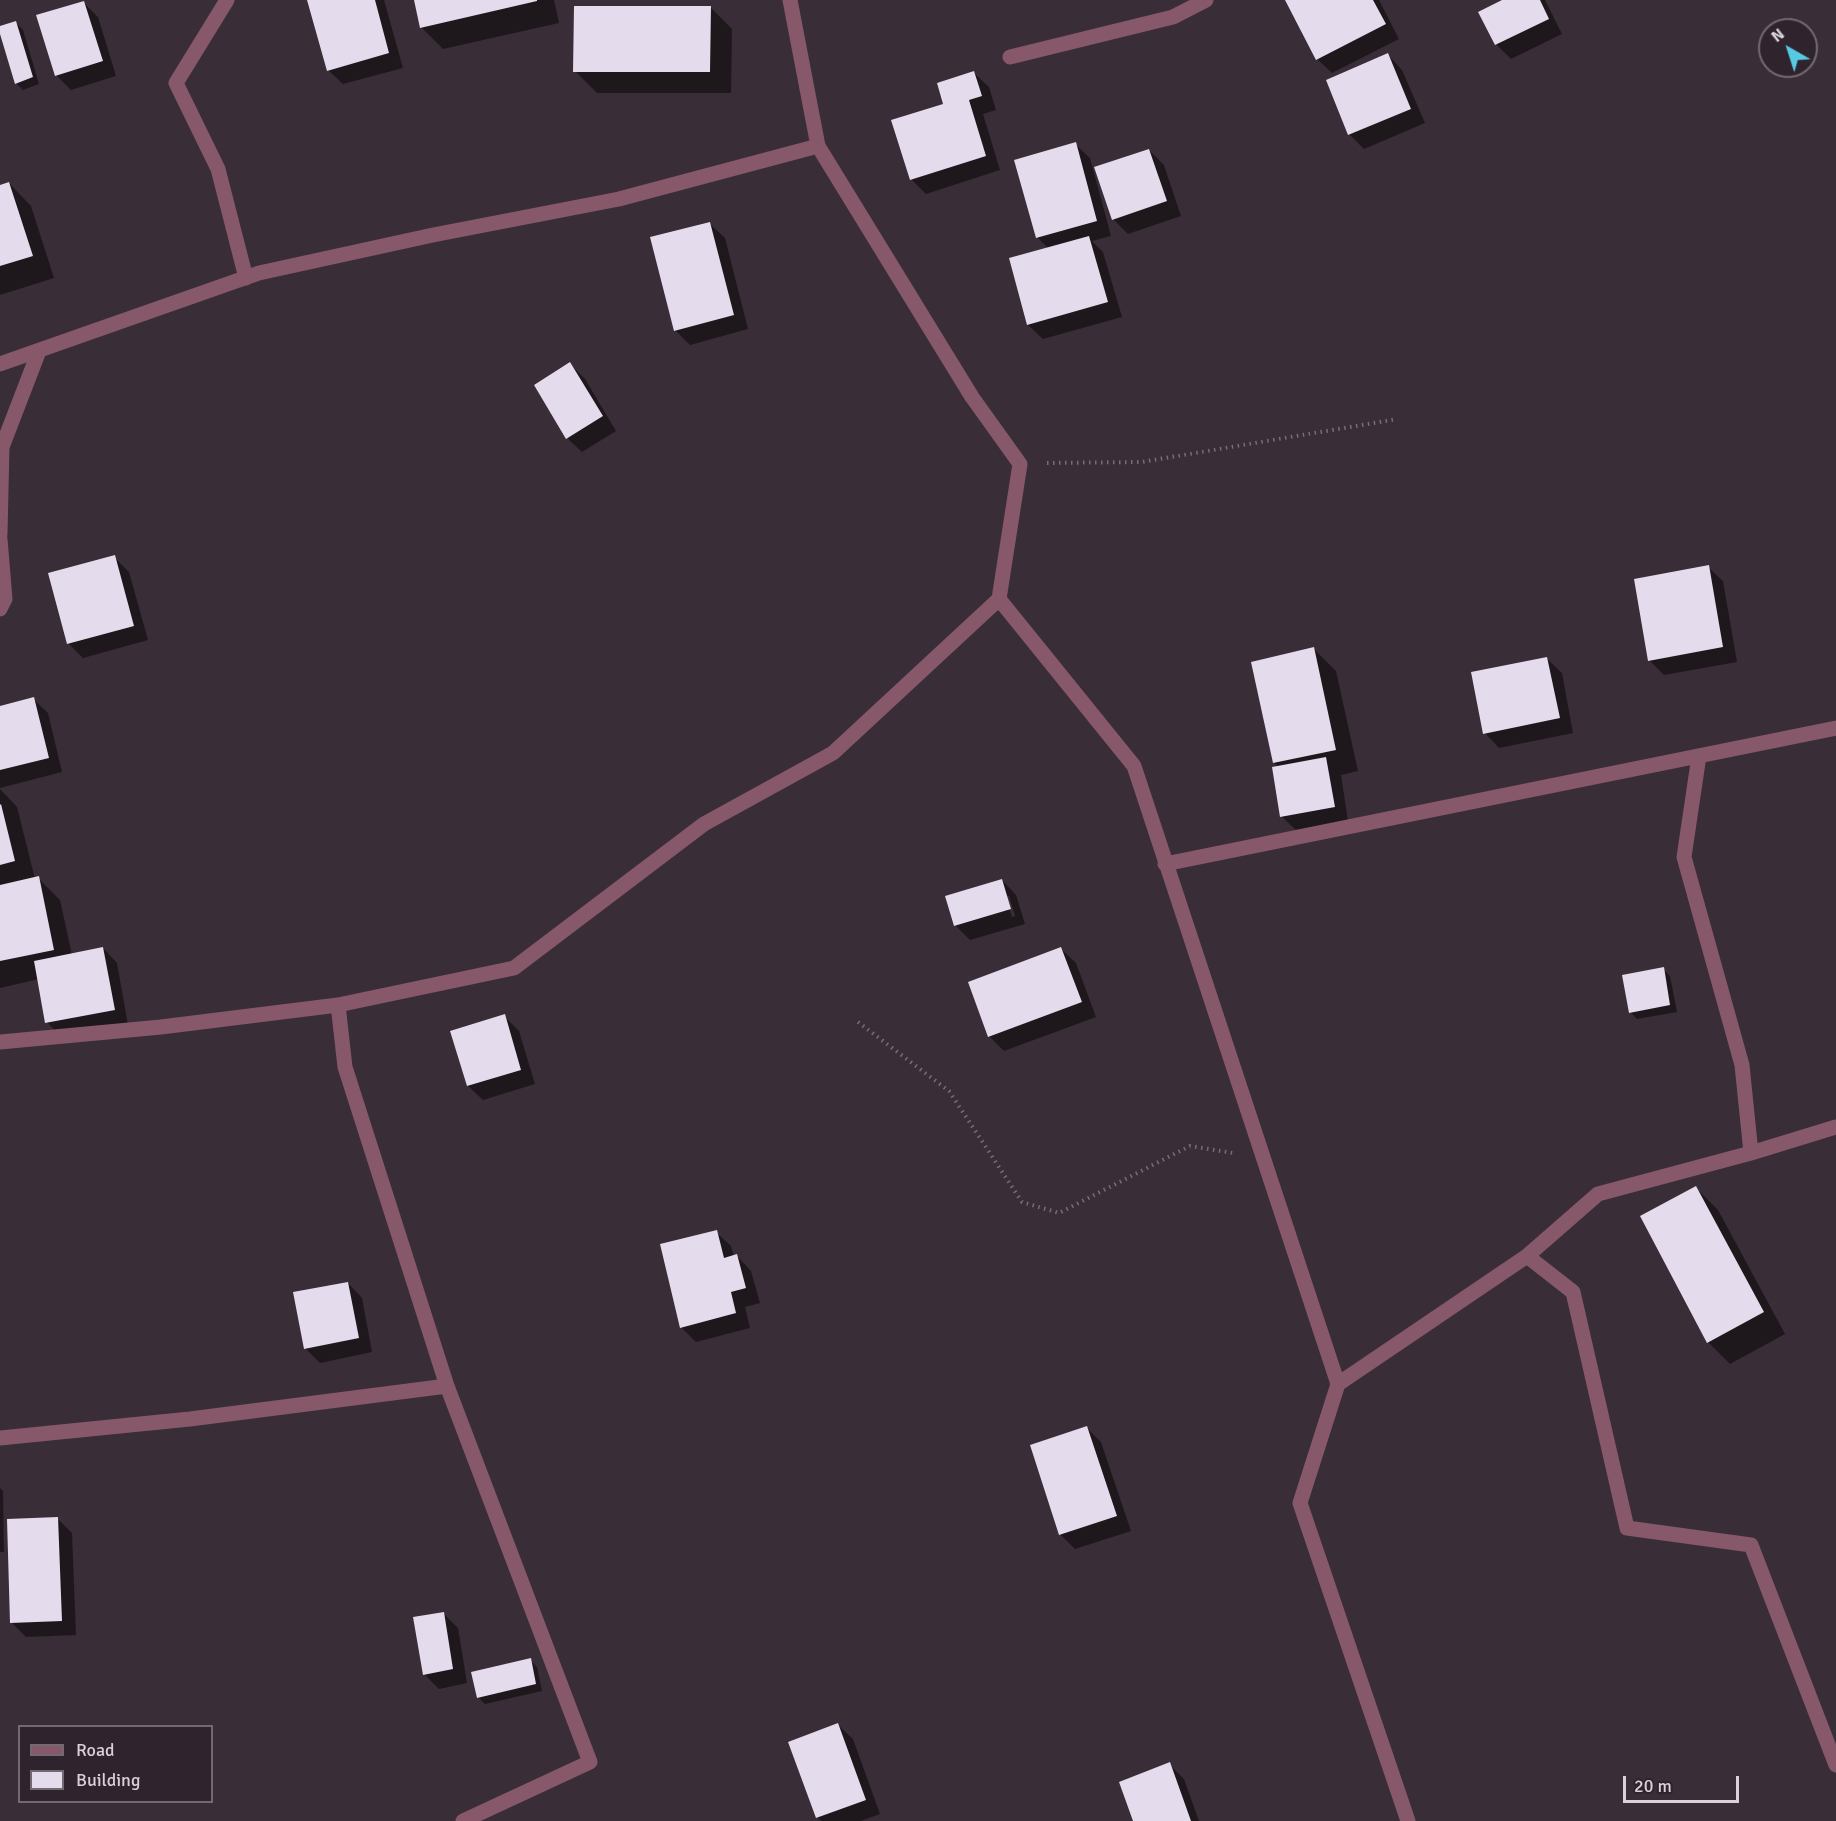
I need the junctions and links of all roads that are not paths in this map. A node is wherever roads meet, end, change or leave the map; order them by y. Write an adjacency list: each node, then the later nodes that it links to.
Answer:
1 (226, 0): 6 (street)
2 (790, 0): 5 (street)
3 (1206, 0): 4 (street)
4 (1010, 57)
5 (818, 146): 6 (street); 11 (street)
6 (246, 278): 7 (street)
7 (39, 351): 8 (street); 9 (street)
8 (0, 364)
9 (0, 534)
10 (0, 539): 12 (street)
11 (999, 599): 15 (street); 16 (street)
12 (0, 609)
13 (1836, 728): 14 (street)
14 (1699, 756): 15 (street); 19 (street)
15 (1165, 864): 21 (street)
16 (338, 1005): 17 (street); 22 (street)
17 (0, 1042)
18 (1836, 1127): 19 (street)
19 (1751, 1153): 20 (street)
20 (1527, 1256): 21 (street); 24 (street)
21 (1338, 1384): 26 (street)
22 (447, 1386): 23 (street); 25 (street)
23 (0, 1438)
24 (1836, 1765)
25 (463, 1821)
26 (1408, 1821)

